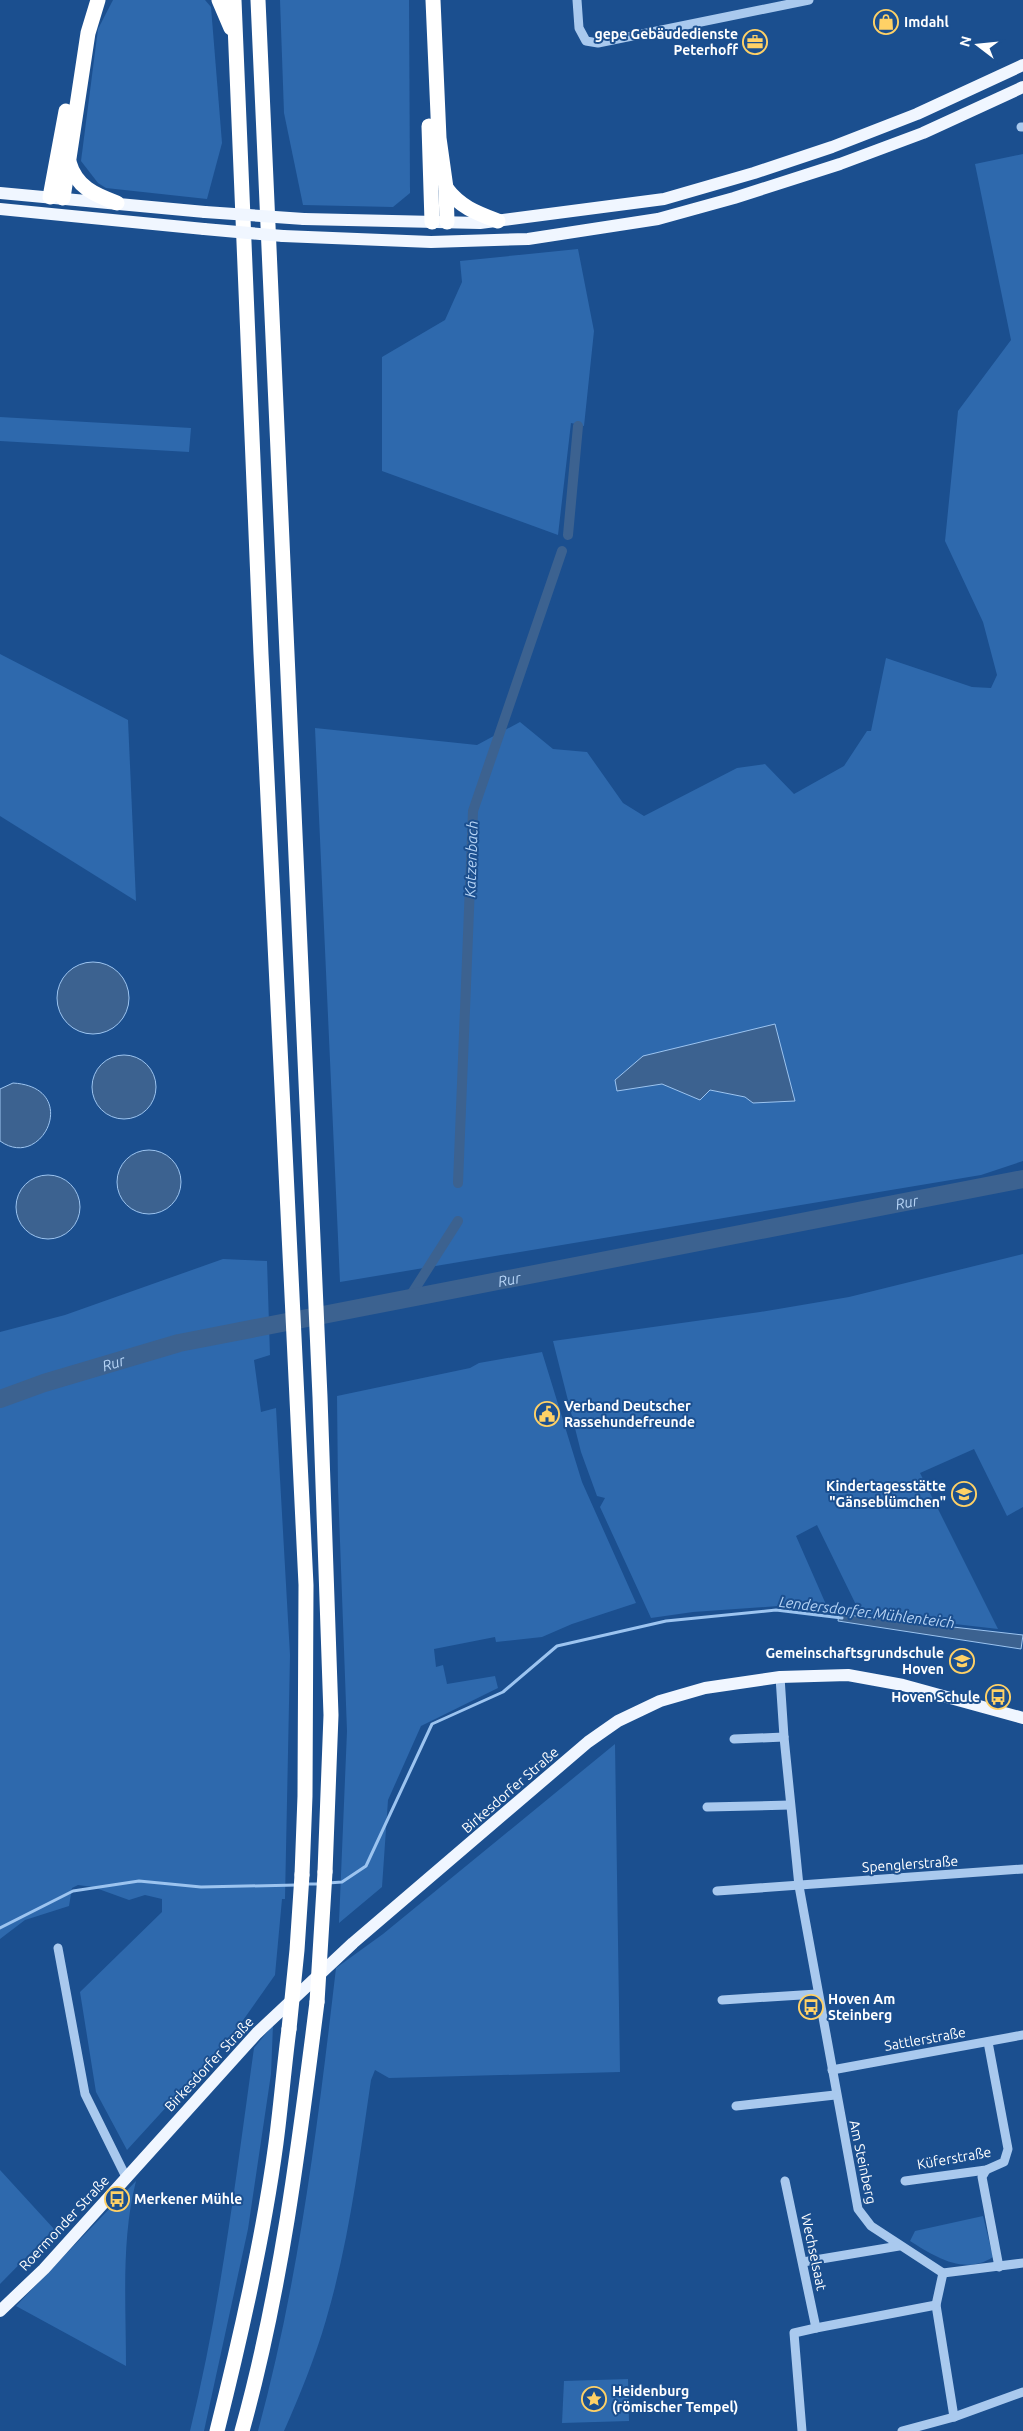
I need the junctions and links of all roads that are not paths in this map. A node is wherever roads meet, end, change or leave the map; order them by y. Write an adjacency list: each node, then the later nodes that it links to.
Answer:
1 (219, 0): 10 (highway)
2 (234, 0): 10 (highway)
3 (258, 0): 11 (highway)
4 (268, 0): 11 (highway)
5 (577, 0): 7 (street)
6 (809, 0): 7 (street)
7 (798, 1)
8 (92, 2): 14 (highway); 17 (highway)
9 (427, 3): 15 (highway); 22 (highway)
10 (235, 37): 57 (highway, bridge)
11 (261, 62): 58 (highway, bridge)
12 (1023, 65): 21 (main road)
13 (1023, 87): 24 (main road)
14 (69, 162): 17 (highway); 18 (highway)
15 (446, 188): 21 (highway); 22 (highway)
16 (0, 192): 17 (main road)
17 (57, 198): 18 (main road); 20 (main road)
18 (117, 203): 22 (main road, bridge)
19 (0, 208): 20 (main road)
20 (57, 214): 23 (main road, bridge)
21 (498, 221): 22 (main road)
22 (439, 222): 23 (main road); 24 (main road)
23 (431, 242): 24 (main road)
24 (447, 242)
25 (780, 1677): 26 (main road, Birkesdorfer Straße); 27 (street, Am Steinberg); 43 (main road, Birkesdorfer Straße)
26 (1023, 1718)
27 (784, 1737): 28 (street); 29 (street, Am Steinberg)
28 (734, 1739)
29 (790, 1805): 30 (street); 32 (street, Am Steinberg)
30 (707, 1807)
31 (1023, 1869): 32 (street, Spenglerstraße)
32 (799, 1886): 33 (street); 35 (street, Am Steinberg)
33 (717, 1891)
34 (58, 1948): 43 (street, Roermonder Straße)
35 (817, 1994): 36 (street); 39 (street, Am Steinberg)
36 (722, 2000)
37 (1023, 2035): 38 (street, Sattlerstraße)
38 (988, 2042): 39 (street, Sattlerstraße); 42 (street, Küferstraße)
39 (832, 2070): 40 (street, Am Steinberg)
40 (835, 2095): 41 (street); 46 (street, Am Steinberg)
41 (736, 2106)
42 (986, 2170): 45 (street, Küferstraße); 49 (street)
43 (126, 2177): 52 (main road, Roermonder Straße)
44 (785, 2181): 47 (street, Wechselsaat)
45 (905, 2181)
46 (899, 2246): 47 (street); 50 (street, Am Steinberg)
47 (803, 2262): 53 (street, Wechselsaat)
48 (1023, 2263): 49 (street)
49 (999, 2267): 50 (street)
50 (943, 2273): 51 (street)
51 (936, 2305): 53 (street); 55 (street)
52 (0, 2311)
53 (816, 2328): 59 (street)
54 (1023, 2392): 55 (street)
55 (954, 2417): 56 (street)
56 (923, 2429): 60 (street)
57 (217, 2431)
58 (242, 2431)
59 (802, 2431)
60 (902, 2431)

